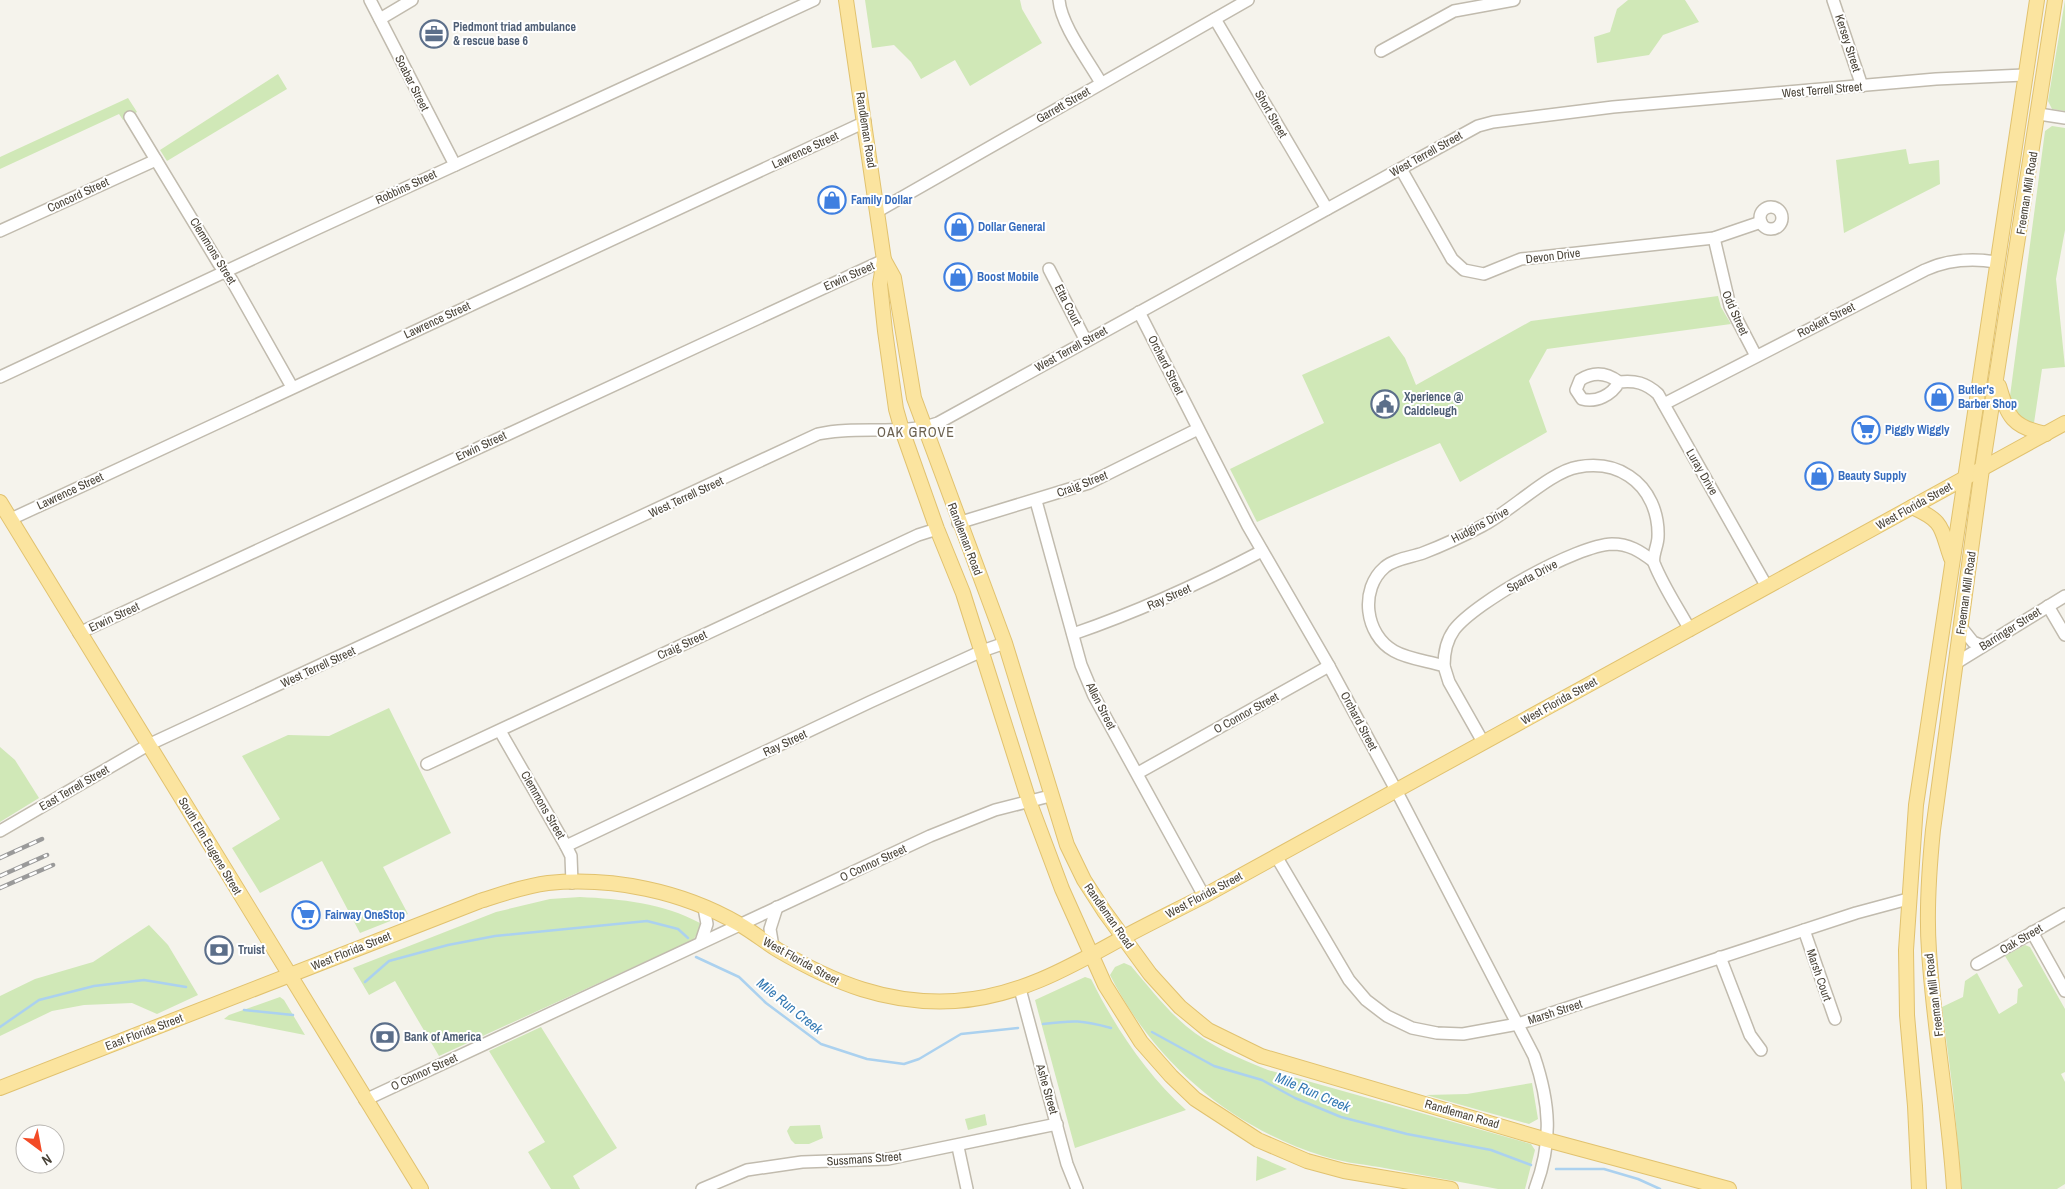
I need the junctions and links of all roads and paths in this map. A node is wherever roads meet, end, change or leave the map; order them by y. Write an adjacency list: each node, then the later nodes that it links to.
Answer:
1 (370, 0): 11 (street, Soabar Street)
2 (412, 0): 11 (street)
3 (814, 0): 22 (street, Robbins Street)
4 (846, 0): 20 (main road, Randleman Road)
5 (1059, 0): 15 (street)
6 (1248, 0): 12 (street, Garrett Street)
7 (1514, 0): 13 (street)
8 (1833, 0): 16 (street, Kersey Street)
9 (2037, 0): 14 (main road, Freeman Mill Road)
10 (2055, 0): 17 (main road, Freeman Mill Road)
11 (380, 19): 22 (street, Soabar Street)
12 (1215, 19): 15 (street, Garrett Street); 24 (street, Short Street)
13 (1381, 51)
14 (2024, 75): 16 (street, West Terrell Street); 30 (main road, Freeman Mill Road)
15 (1101, 83): 25 (street, Garrett Street)
16 (1862, 86): 23 (street, West Terrell Street)
17 (2039, 114): 19 (street); 38 (main road, Freeman Mill Road)
18 (130, 117): 21 (street, Clemmons Street)
19 (2065, 118)
20 (864, 122): 25 (main road, Randleman Road); 39 (street, Lawrence Street)
21 (156, 160): 27 (street, Concord Street); 32 (street, Clemmons Street)
22 (455, 165): 32 (street, Robbins Street)
23 (1400, 169): 24 (street, West Terrell Street); 28 (street, Devon Drive)
24 (1327, 209): 33 (street, West Terrell Street)
25 (878, 211): 29 (main road, Randleman Road)
26 (1761, 222): 28 (street, Devon Drive)
27 (0, 231)
28 (1714, 238): 35 (street, Odd Street)
29 (884, 260): 42 (main road, Randleman Road); 44 (main road, Randleman Road); 62 (street, Erwin Street)
30 (1996, 262): 35 (street, Rockett Street); 47 (main road, Freeman Mill Road)
31 (1049, 270): 34 (street, Etta Court)
32 (225, 271): 36 (street, Robbins Street); 39 (street, Clemmons Street)
33 (1140, 312): 34 (street, West Terrell Street); 43 (street, Orchard Street)
34 (1086, 341): 42 (street, West Terrell Street)
35 (1756, 356): 40 (street, Rockett Street)
36 (0, 377)
37 (1619, 382): 40 (street, Luray Drive)
38 (1998, 382): 45 (main road); 46 (main road, Freeman Mill Road)
39 (292, 387): 51 (street, Lawrence Street)
40 (1664, 404): 57 (street, Luray Drive)
41 (2065, 424): 45 (main road, West Florida Street)
42 (924, 428): 44 (street, West Terrell Street); 52 (main road, Randleman Road)
43 (1198, 429): 48 (street, Craig Street); 54 (street, Orchard Street)
44 (902, 430): 53 (main road, Randleman Road); 73 (street, West Terrell Street)
45 (2046, 434): 46 (main road, West Florida Street)
46 (1982, 469): 47 (main road, West Florida Street); 60 (main road, Freeman Mill Road)
47 (1966, 478): 50 (main road, West Florida Street); 56 (main road, Freeman Mill Road)
48 (1036, 501): 52 (street, Craig Street); 63 (street, Allen Street)
49 (0, 502): 51 (main road, South Elm Eugene Street)
50 (1912, 507): 56 (main road); 57 (main road, West Florida Street)
51 (11, 519): 62 (main road, South Elm Eugene Street)
52 (958, 522): 65 (main road, Randleman Road)
53 (937, 529): 67 (main road, Randleman Road); 71 (street, Craig Street)
54 (1262, 551): 63 (street, Ray Street); 69 (street, Orchard Street)
55 (1653, 561): 61 (street); 70 (street, Sparta Drive); 70 (street, Hudgins Drive)
56 (1952, 561): 84 (main road, Freeman Mill Road)
57 (1767, 587): 61 (main road, West Florida Street)
58 (2065, 596): 59 (street, Barringer Street)
59 (2048, 606): 64 (street); 66 (street, Barringer Street)
60 (1961, 627): 66 (street); 68 (main road, Freeman Mill Road)
61 (1690, 630): 72 (main road, West Florida Street)
62 (79, 633): 73 (main road, South Elm Eugene Street)
63 (1073, 634): 75 (street, Allen Street)
64 (2065, 635)
65 (1005, 643): 67 (street, Ray Street); 77 (main road, Randleman Road)
66 (1983, 646): 68 (street, Barringer Street)
67 (982, 650): 78 (main road, Randleman Road); 80 (street, Ray Street)
68 (1956, 663): 116 (main road, Freeman Mill Road)
69 (1329, 666): 75 (street, O Connor Street); 76 (street, Orchard Street)
70 (1444, 666): 72 (street)
71 (500, 730): 74 (street, Craig Street); 80 (street, Clemmons Street)
72 (1483, 742): 76 (main road, West Florida Street)
73 (148, 746): 79 (street, East Terrell Street); 97 (main road, South Elm Eugene Street)
74 (427, 764)
75 (1138, 774): 83 (street, Allen Street)
76 (1396, 790): 81 (main road, West Florida Street); 101 (street, Orchard Street)
77 (1050, 796): 78 (street, O Connor Street); 91 (main road, Randleman Road)
78 (1029, 800): 85 (street, O Connor Street); 94 (main road, Randleman Road)
79 (0, 831)
80 (566, 846): 82 (street, Clemmons Street)
81 (1276, 856): 83 (main road, West Florida Street); 101 (street, Marsh Street)
82 (572, 883): 86 (main road, West Florida Street); 97 (main road, West Florida Street)
83 (1204, 896): 91 (main road, West Florida Street)
84 (1908, 899): 89 (street, Marsh Street); 115 (main road, Freeman Mill Road)
85 (777, 907): 88 (street, O Connor Street); 93 (street)
86 (704, 908): 88 (main road, West Florida Street); 92 (street)
87 (2065, 914): 90 (street, Oak Street)
88 (739, 924): 92 (street, O Connor Street); 93 (main road, West Florida Street)
89 (1804, 930): 95 (street, Marsh Street); 100 (street, Marsh Court)
90 (2032, 932): 96 (street, Oak Street); 99 (street)
91 (1125, 937): 94 (main road, West Florida Street); 106 (main road, Randleman Road)
92 (700, 942): 104 (street, O Connor Street)
93 (773, 947): 98 (main road, West Florida Street)
94 (1092, 956): 98 (main road, West Florida Street); 112 (main road, Randleman Road)
95 (1720, 957): 101 (street, Marsh Street); 102 (street)
96 (1977, 964)
97 (289, 976): 103 (main road, East Florida Street); 104 (main road, South Elm Eugene Street)
98 (1020, 989): 105 (street, Ashe Street)
99 (2065, 991)
100 (1835, 1020)
101 (1518, 1024): 106 (street, Orchard Street)
102 (1761, 1050)
103 (0, 1088)
104 (365, 1100): 108 (main road, South Elm Eugene Street)
105 (1057, 1124): 107 (street, Sussmans Street); 111 (street, Ashe Street)
106 (1547, 1140): 113 (street, Orchard Street); 114 (main road, Randleman Road)
107 (958, 1146): 109 (street, Sussmans Street); 110 (street)
108 (421, 1189)
109 (702, 1189)
110 (967, 1189)
111 (1077, 1189)
112 (1451, 1189)
113 (1535, 1189)
114 (1729, 1189)
115 (1919, 1189)
116 (1954, 1189)

